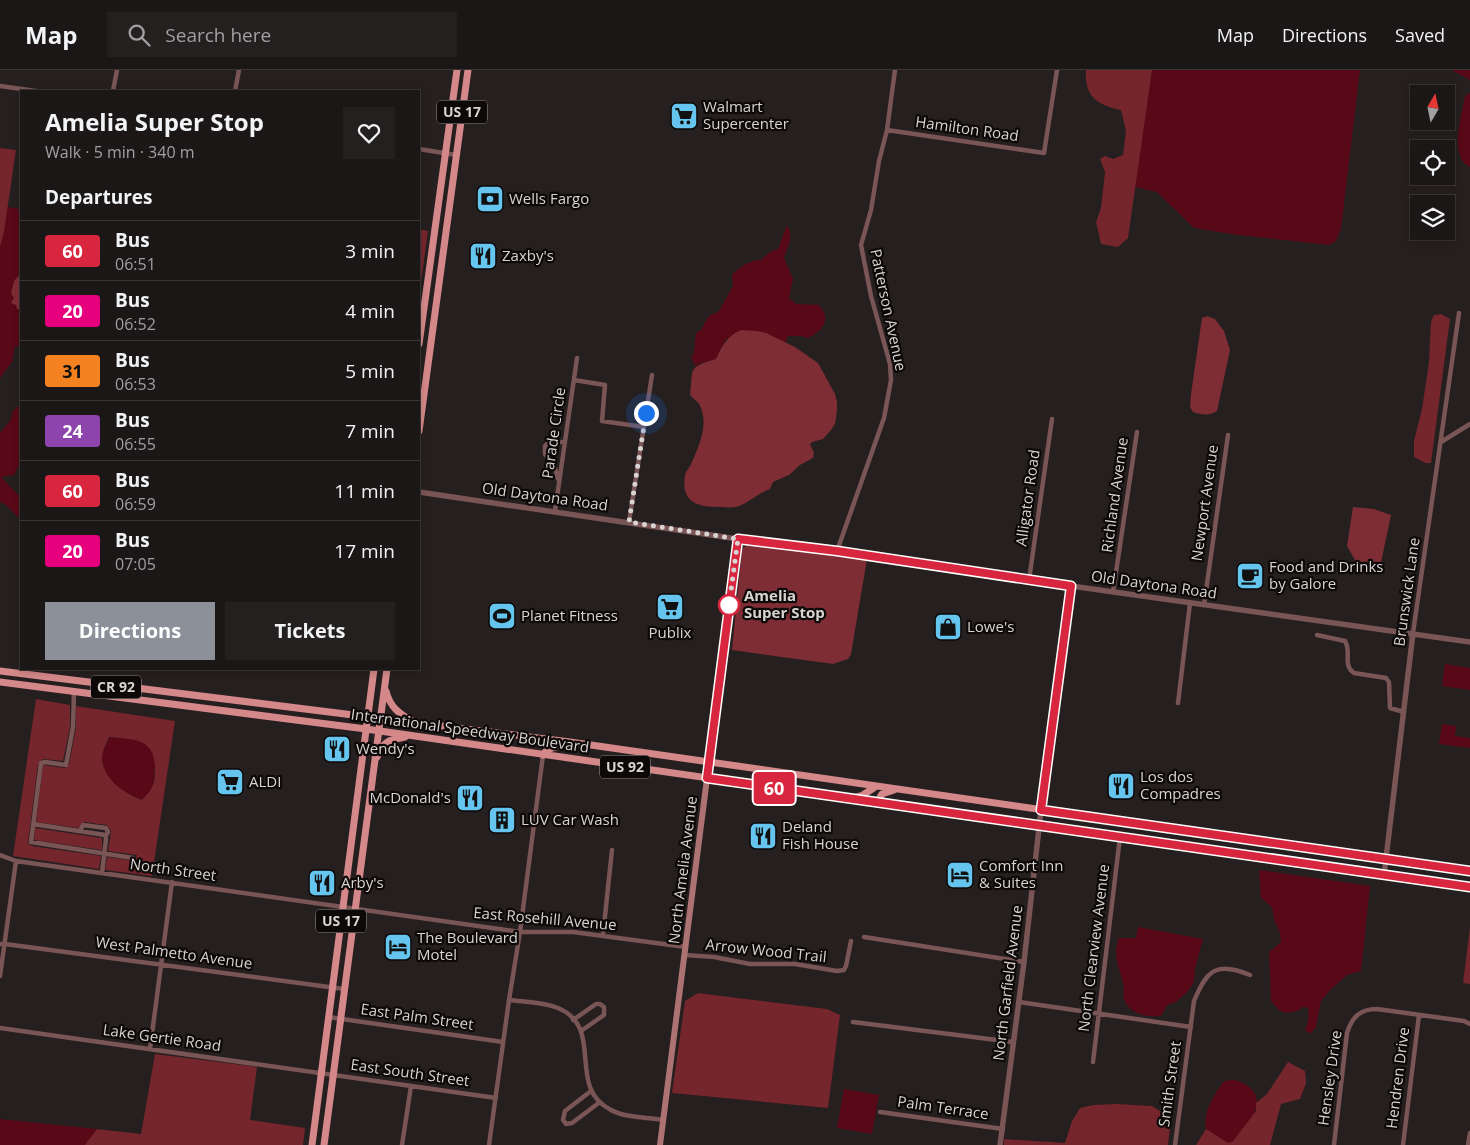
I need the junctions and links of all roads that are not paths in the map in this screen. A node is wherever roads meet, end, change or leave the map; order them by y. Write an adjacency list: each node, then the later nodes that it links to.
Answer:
1 (116, 70): 9 (street)
2 (239, 70): 10 (street)
3 (457, 70): 13 (main road, US 17)
4 (468, 70): 14 (main road, US 17)
5 (895, 70): 11 (street, Patterson Avenue)
6 (1057, 70): 11 (street, Hamilton Road)
7 (0, 86): 8 (street)
8 (29, 90)
9 (113, 90)
10 (236, 90)
11 (887, 130): 37 (street, Patterson Avenue)
12 (420, 149): 13 (street)
13 (446, 153): 14 (street); 15 (main road, US 17)
14 (456, 155): 17 (main road, US 17)
15 (425, 298): 17 (main road); 18 (main road, US 17)
16 (1459, 313): 31 (street, Brunswick Lane)
17 (433, 323): 20 (main road, US 17)
18 (422, 324): 19 (main road, US 17); 20 (main road)
19 (420, 337)
20 (430, 341): 25 (main road, US 17)
21 (577, 358): 23 (street, Parade Circle)
22 (652, 375): 27 (street)
23 (574, 380): 27 (street); 30 (street, Parade Circle)
24 (1052, 419): 38 (street, Alligator Road)
25 (420, 423)
26 (1470, 424): 31 (street)
27 (644, 428): 35 (street)
28 (1137, 432): 40 (street, Richland Avenue)
29 (1228, 435): 42 (street, Newport Avenue)
30 (565, 442): 32 (street, Parade Circle); 32 (street)
31 (1441, 442): 43 (street, Brunswick Lane)
32 (559, 484): 34 (street, Parade Circle)
33 (420, 492): 34 (street, Old Daytona Road)
34 (555, 511): 35 (street, Old Daytona Road)
35 (629, 522): 36 (street, Old Daytona Road)
36 (738, 539): 37 (street, Old Daytona Road); 73 (street, North Amelia Avenue)
37 (837, 551): 38 (street, Old Daytona Road)
38 (1029, 580): 39 (street, Old Daytona Road)
39 (1071, 586): 40 (street, Old Daytona Road); 79 (street, North Garfield Avenue)
40 (1113, 592): 41 (street, Old Daytona Road)
41 (1190, 603): 42 (street, Old Daytona Road); 58 (street)
42 (1204, 605): 43 (street, Old Daytona Road)
43 (1413, 633): 45 (street, Old Daytona Road); 61 (street, Brunswick Lane)
44 (1317, 635): 61 (street)
45 (1470, 642)
46 (374, 670): 63 (main road, US 17)
47 (387, 670): 51 (main road, US 17)
48 (0, 671): 49 (main road, International Speedway Boulevard / CR 92)
49 (34, 676): 52 (main road); 53 (main road, International Speedway Boulevard / CR 92)
50 (0, 682): 52 (main road, International Speedway Boulevard / CR 92)
51 (384, 685): 64 (main road, US 17); 66 (main road)
52 (31, 686): 54 (main road, International Speedway Boulevard / CR 92)
53 (119, 687): 55 (main road); 56 (main road, International Speedway Boulevard / CR 92)
54 (74, 692): 55 (main road, International Speedway Boulevard / CR 92); 80 (street)
55 (117, 697): 59 (main road, International Speedway Boulevard / CR 92)
56 (197, 697): 57 (main road, International Speedway Boulevard / CR 92); 59 (main road)
57 (250, 703): 60 (main road, International Speedway Boulevard / CR 92); 62 (main road)
58 (1178, 703)
59 (192, 707): 62 (main road, International Speedway Boulevard / CR 92)
60 (316, 711): 63 (main road, International Speedway Boulevard / CR 92); 65 (main road)
61 (1404, 712): 89 (street, Brunswick Lane)
62 (253, 715): 65 (main road, International Speedway Boulevard / CR 92)
63 (367, 718): 64 (main road, International Speedway Boulevard / US 92); 67 (main road, US 17)
64 (380, 720): 66 (main road, International Speedway Boulevard / US 92); 68 (main road, US 17)
65 (314, 722): 67 (main road, International Speedway Boulevard / CR 92)
66 (419, 724): 70 (main road, International Speedway Boulevard / US 92)
67 (366, 729): 68 (main road, International Speedway Boulevard / CR 92); 81 (main road, US 17)
68 (378, 731): 69 (main road, International Speedway Boulevard / CR 92); 72 (main road, US 17)
69 (410, 736): 71 (main road, International Speedway Boulevard / US 92); 72 (main road, US 92)
70 (570, 742): 71 (main road); 73 (main road, International Speedway Boulevard / US 92)
71 (543, 755): 74 (main road, International Speedway Boulevard / US 92); 98 (street)
72 (375, 761): 82 (main road, US 17)
73 (709, 763): 74 (main road, North Amelia Avenue); 75 (main road, International Speedway Boulevard / US 92)
74 (707, 778): 77 (main road, International Speedway Boulevard / US 92); 103 (main road, North Amelia Avenue)
75 (875, 786): 76 (main road, International Speedway Boulevard / US 92); 77 (main road)
76 (896, 790): 78 (main road); 79 (main road, International Speedway Boulevard / US 92)
77 (851, 799): 78 (main road, International Speedway Boulevard / US 92)
78 (877, 803): 83 (main road, International Speedway Boulevard / US 92)
79 (1041, 810): 83 (street, North Garfield Avenue); 89 (main road, International Speedway Boulevard / US 92)
80 (33, 824): 86 (street); 86 (street)
81 (353, 824): 82 (street); 96 (main road, US 17)
82 (365, 826): 97 (main road, US 17)
83 (1039, 826): 84 (main road, International Speedway Boulevard / US 92); 105 (street, North Garfield Avenue)
84 (1120, 837): 93 (main road, International Speedway Boulevard / US 92); 113 (street, North Clearview Avenue)
85 (612, 850): 99 (street)
86 (105, 853): 88 (street); 92 (street)
87 (0, 855): 90 (street, North Street)
88 (134, 858)
89 (1387, 859): 91 (main road, International Speedway Boulevard / US 92); 93 (street, Brunswick Lane)
90 (16, 861): 92 (street, North Street); 102 (street)
91 (1470, 871)
92 (102, 872): 94 (street, North Street)
93 (1384, 875): 95 (main road, International Speedway Boulevard / US 92)
94 (172, 882): 96 (street, North Street); 106 (street)
95 (1470, 887)
96 (342, 908): 97 (street, East Rosehill Avenue); 109 (main road, US 17)
97 (354, 910): 98 (street, East Rosehill Avenue); 110 (main road, US 17)
98 (520, 932): 99 (street, East Rosehill Avenue); 111 (street)
99 (603, 935): 103 (street, East Rosehill Avenue)
100 (864, 937): 105 (street)
101 (851, 941): 104 (street, Arrow Wood Trail)
102 (2, 944): 106 (street, West Palmetto Avenue); 108 (street)
103 (686, 947): 104 (main road, North Amelia Avenue)
104 (685, 956): 134 (main road, North Amelia Avenue)
105 (1024, 962): 112 (street, North Garfield Avenue)
106 (162, 964): 109 (street, West Palmetto Avenue); 125 (street)
107 (1250, 974): 120 (street, Smith Street)
108 (0, 976)
109 (332, 987): 110 (street, West Palmetto Avenue); 115 (main road, US 17)
110 (344, 989): 116 (main road, US 17)
111 (509, 1000): 117 (street); 123 (street)
112 (1019, 1002): 113 (street); 124 (street, North Garfield Avenue)
113 (1099, 1014): 120 (street); 126 (street, North Clearview Avenue)
114 (1419, 1015): 119 (street); 144 (street, Hensley Drive); 145 (street, Hendren Drive)
115 (328, 1018): 116 (street, East Palm Street); 127 (main road, US 17)
116 (340, 1019): 123 (street, East Palm Street); 128 (main road, US 17)
117 (573, 1020): 122 (street); 122 (street)
118 (853, 1022): 124 (street)
119 (1470, 1024)
120 (1190, 1027): 143 (street, Smith Street)
121 (0, 1028): 125 (street, Lake Gertie Road)
122 (581, 1031): 130 (street)
123 (503, 1042): 131 (street)
124 (1013, 1042): 135 (street, North Garfield Avenue)
125 (150, 1050): 127 (street, Lake Gertie Road)
126 (1093, 1062)
127 (321, 1072): 128 (street, East South Street); 137 (main road, US 17)
128 (333, 1074): 129 (street, East South Street); 138 (main road, US 17)
129 (411, 1086): 131 (street, East South Street); 139 (street)
130 (591, 1091): 132 (street); 132 (street)
131 (496, 1098): 140 (street)
132 (600, 1102): 134 (street)
133 (880, 1112): 135 (street, Palm Terrace)
134 (663, 1120): 141 (main road, North Amelia Avenue)
135 (1003, 1128): 142 (street, North Garfield Avenue)
136 (1470, 1134): 146 (street)
137 (312, 1145)
138 (324, 1145)
139 (402, 1145)
140 (490, 1145)
141 (660, 1145)
142 (1000, 1145)
143 (1175, 1145)
144 (1334, 1145)
145 (1403, 1145)
146 (1468, 1145)

